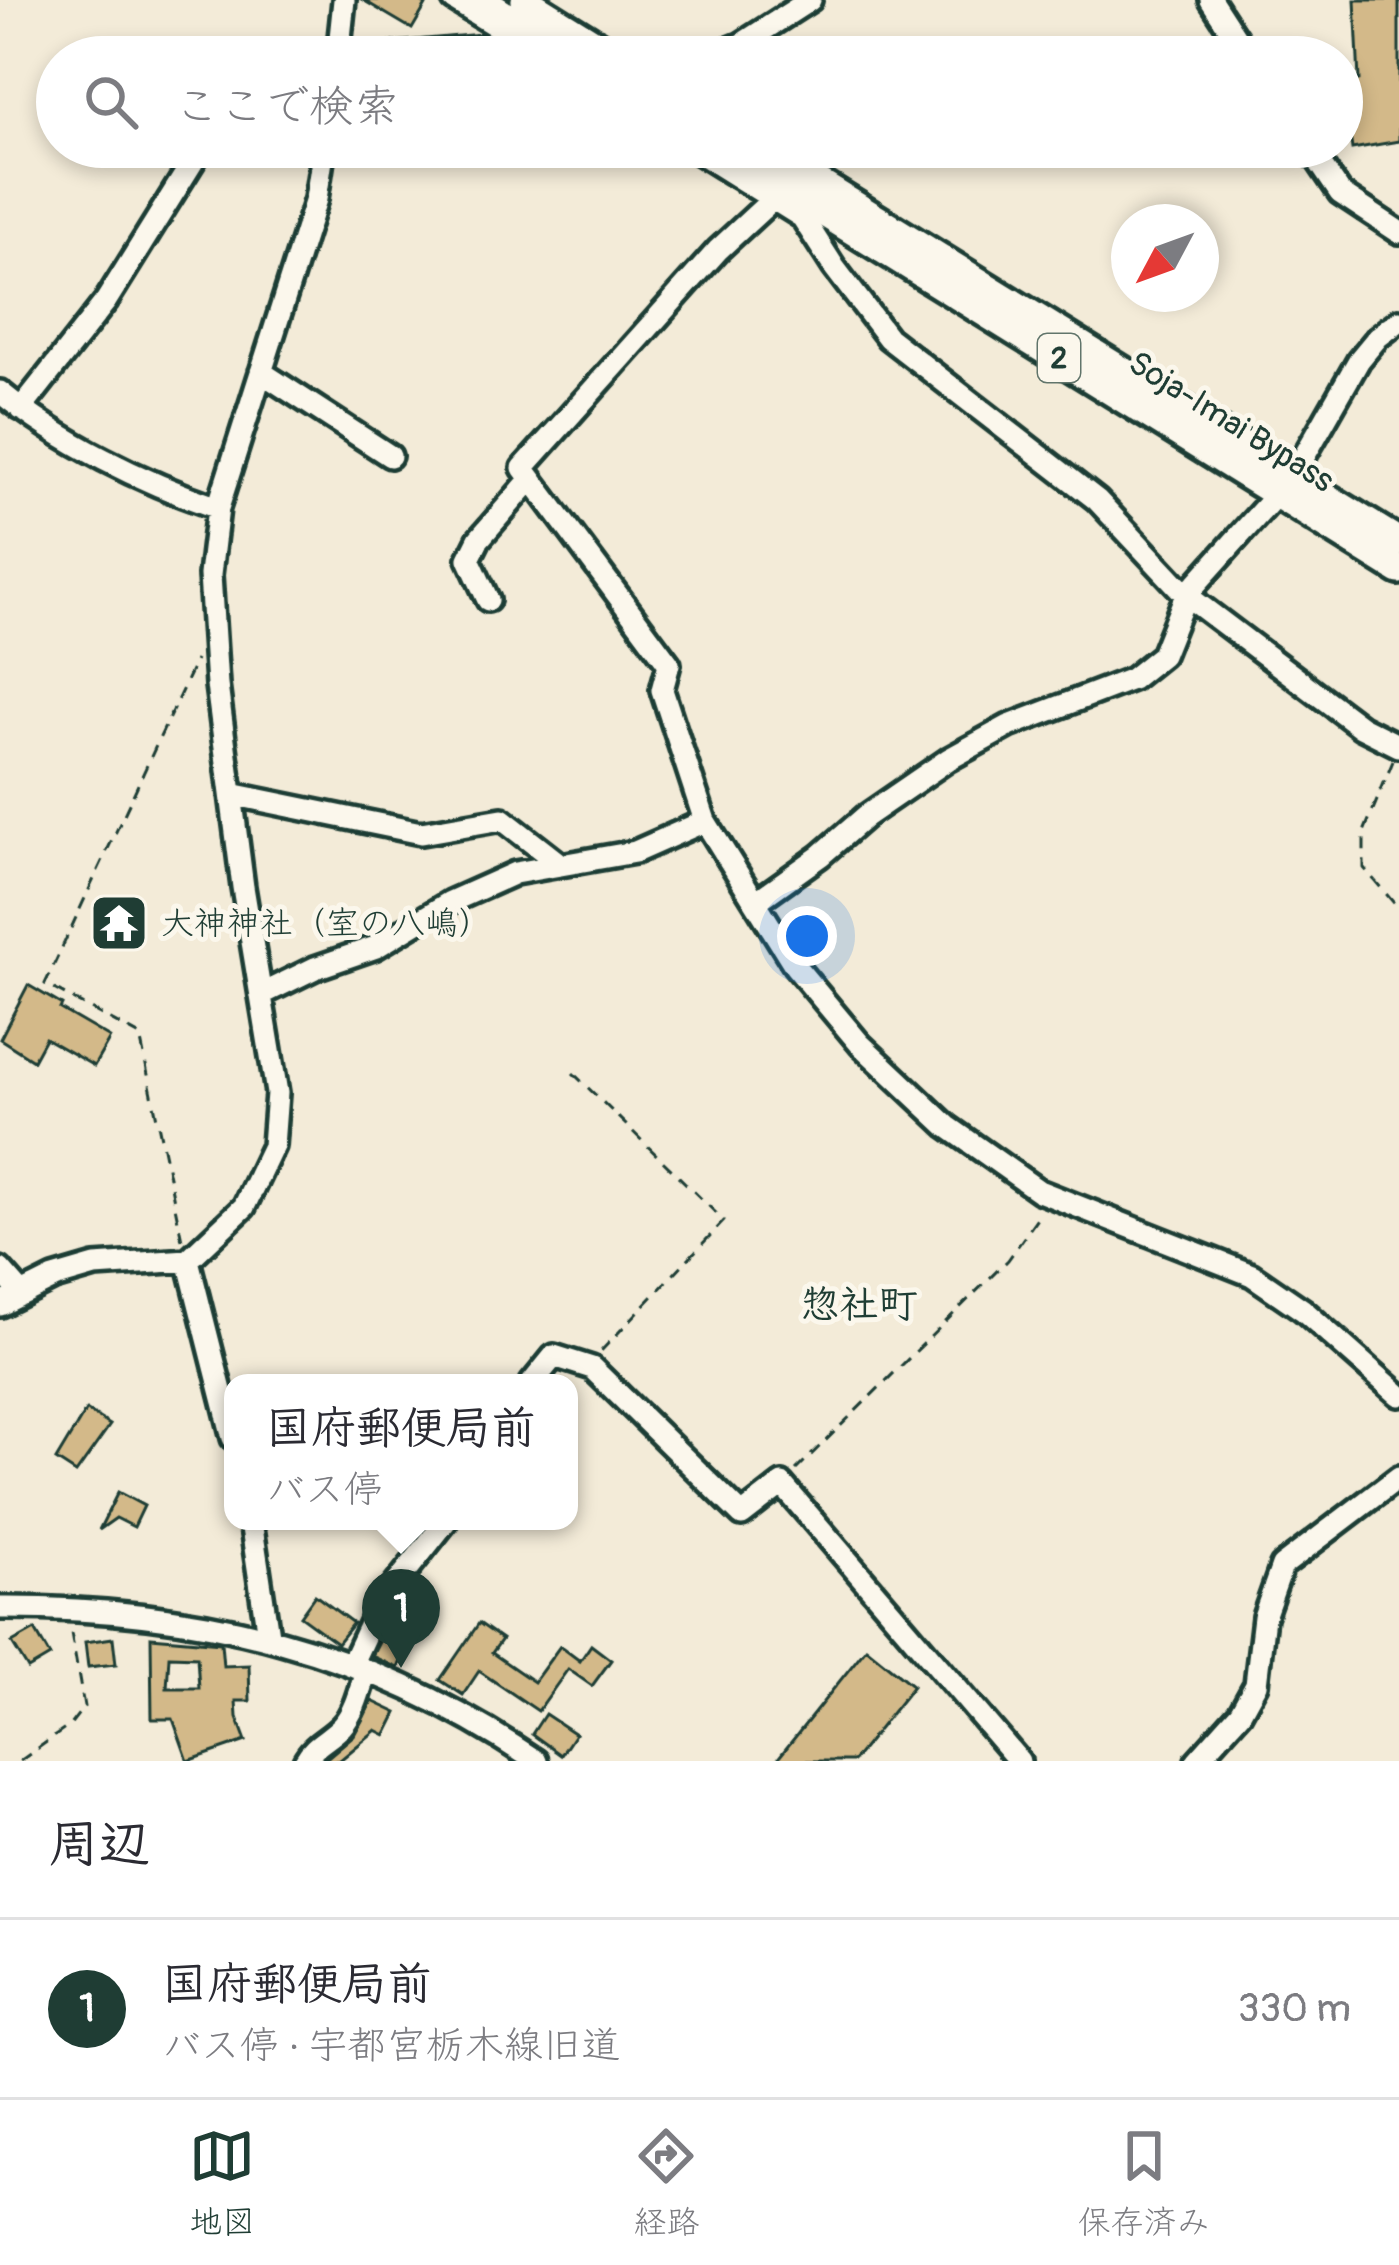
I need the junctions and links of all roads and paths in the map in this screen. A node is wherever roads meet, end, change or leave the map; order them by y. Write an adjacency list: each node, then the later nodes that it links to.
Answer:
1 (344, 0): 7 (street)
2 (454, 0): 8 (street)
3 (481, 0): 9 (main road)
4 (525, 0): 10 (main road)
5 (810, 0): 11 (street)
6 (1211, 0): 12 (street)
7 (340, 36)
8 (520, 36)
9 (524, 36)
10 (582, 36)
11 (754, 36)
12 (1234, 36)
13 (189, 168): 24 (street)
14 (321, 168): 22 (street)
15 (724, 168): 19 (street)
16 (753, 168): 27 (main road, Soja-Imai Bypass / 2)
17 (794, 168): 27 (main road, Soja-Imai Bypass / 2)
18 (1323, 168): 20 (street)
19 (773, 199): 26 (street); 31 (street)
20 (1399, 232)
21 (1399, 321): 27 (street)
22 (261, 372): 25 (street); 28 (street)
23 (0, 392): 24 (street)
24 (21, 409): 28 (street)
25 (390, 456)
26 (531, 479): 32 (street); 36 (street)
27 (1286, 484): 29 (main road, Soja-Imai Bypass / 2); 30 (main road, Soja-Imai Bypass / 2); 31 (street)
28 (218, 508): 33 (street)
29 (1399, 542)
30 (1399, 570)
31 (1186, 595): 34 (street); 38 (street)
32 (488, 600)
33 (212, 626): 35 (street); 43 (path)
34 (1399, 747): 39 (path)
35 (231, 794): 37 (street); 40 (street)
36 (705, 821): 37 (street); 38 (street)
37 (561, 865): 40 (street)
38 (757, 901): 42 (street)
39 (1399, 909)
40 (262, 994): 43 (street)
41 (573, 1073): 47 (path)
42 (1053, 1196): 49 (street); 52 (path)
43 (188, 1260): 45 (street); 50 (street)
44 (0, 1269): 45 (street)
45 (22, 1294): 46 (street)
46 (0, 1306)
47 (587, 1366): 48 (street); 52 (street)
48 (539, 1374)
49 (1399, 1395)
50 (224, 1402)
51 (1399, 1477): 63 (street)
52 (782, 1484): 62 (street)
53 (252, 1530): 57 (street)
54 (439, 1530): 58 (street)
55 (0, 1608): 56 (street)
56 (66, 1608): 57 (street); 59 (path)
57 (268, 1635): 58 (street)
58 (358, 1668): 60 (street); 61 (street)
59 (20, 1761)
60 (305, 1761)
61 (536, 1761)
62 (1019, 1761)
63 (1197, 1761)

